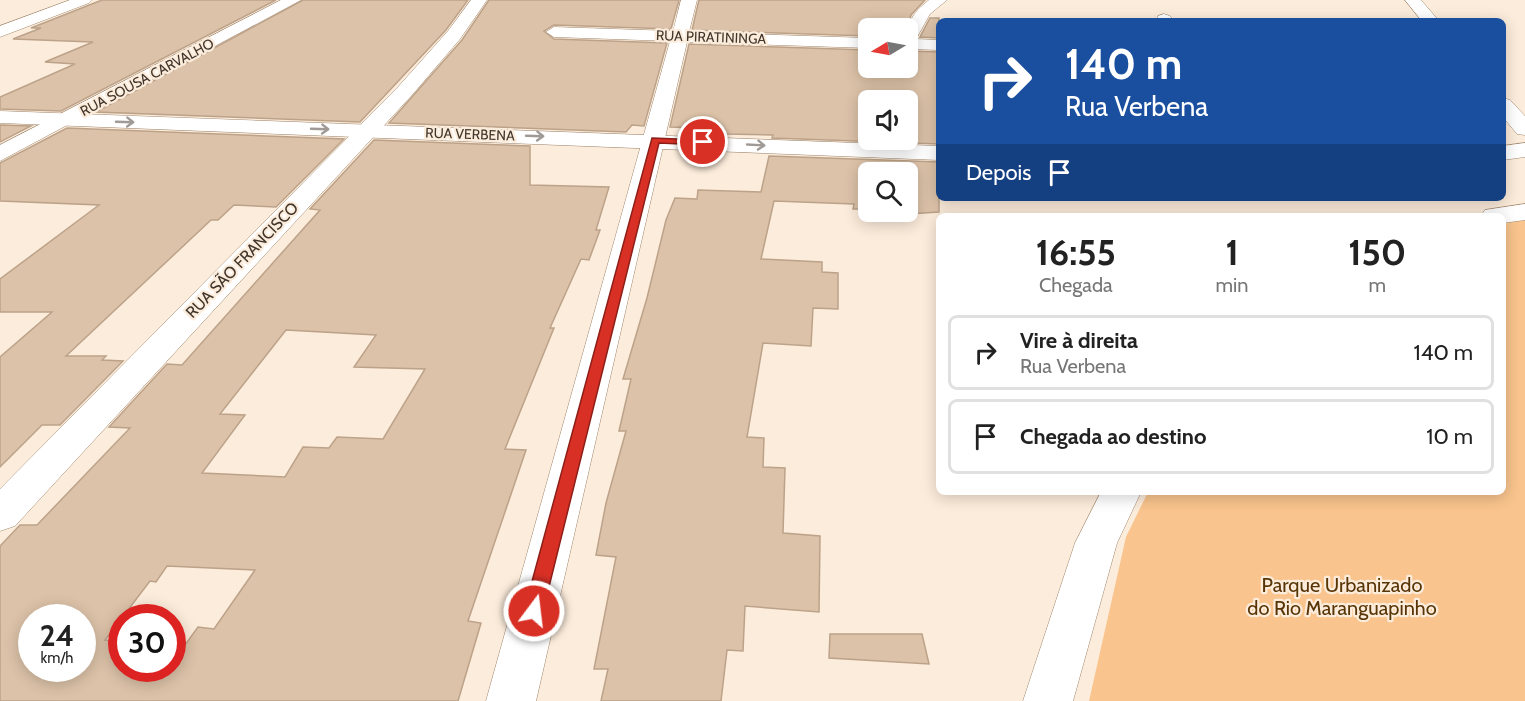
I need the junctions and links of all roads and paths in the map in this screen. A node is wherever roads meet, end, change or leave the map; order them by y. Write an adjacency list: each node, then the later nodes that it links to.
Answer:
1 (84, 0): 9 (street)
2 (293, 0): 17 (street, RUA SOUSA CARVALHO)
3 (479, 0): 19 (street, RUA SÃO FRANCISCO)
4 (689, 0): 11 (street)
5 (939, 0): 8 (street)
6 (1413, 0): 7 (street)
7 (1428, 18)
8 (918, 23)
9 (0, 32)
10 (554, 32): 11 (street, RUA PIRATININGA)
11 (678, 36): 12 (street, RUA PIRATININGA); 20 (street)
12 (858, 43)
13 (918, 43): 14 (street)
14 (936, 45)
15 (1506, 107): 18 (street)
16 (0, 117): 17 (street, RUA VERBENA)
17 (66, 120): 19 (street, RUA VERBENA, one-way to 19); 24 (street, RUA SOUSA CARVALHO)
18 (1525, 129)
19 (365, 131): 20 (street, RUA VERBENA, one-way to 20); 28 (street, RUA SÃO FRANCISCO)
20 (656, 140): 22 (street, RUA VERBENA, one-way to 22); 29 (street)
21 (1525, 150): 23 (street)
22 (936, 153)
23 (1506, 153)
24 (0, 154)
25 (1525, 212): 26 (street)
26 (1506, 214)
27 (1120, 495): 30 (street)
28 (0, 515)
29 (511, 701)
30 (1048, 701)

